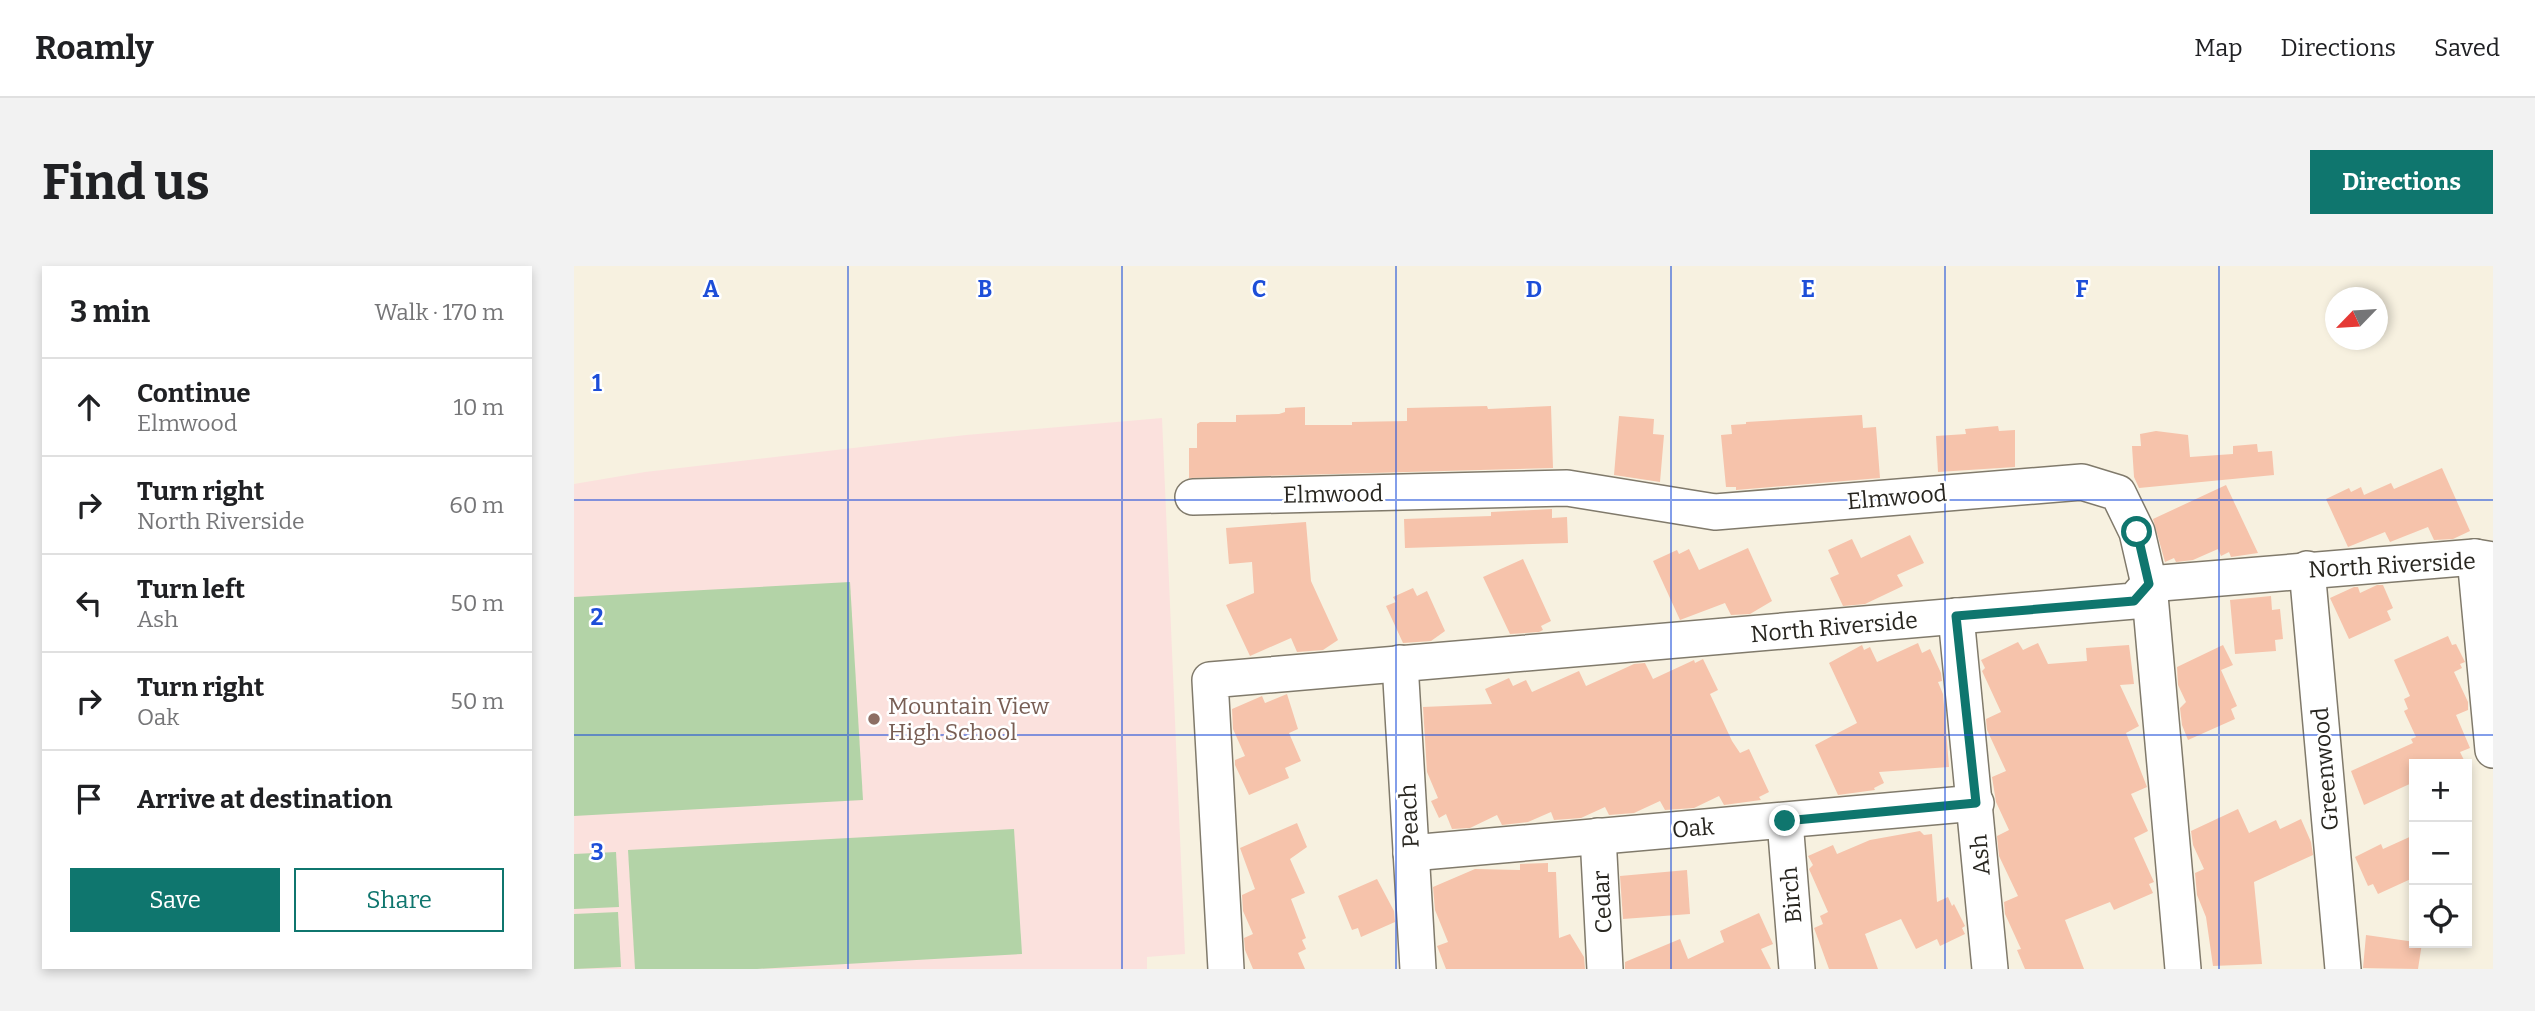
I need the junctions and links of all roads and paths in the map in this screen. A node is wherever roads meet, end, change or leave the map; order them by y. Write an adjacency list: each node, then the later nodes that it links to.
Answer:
1 (1193, 498): 4 (street, Elmwood)
2 (2484, 559): 3 (street, North Riverside); 7 (street)
3 (2307, 569): 4 (street, North Riverside); 19 (street, Greenwood)
4 (2149, 584): 5 (street, North Riverside); 18 (street, Elmwood)
5 (1956, 616): 6 (street, North Riverside); 9 (street, Ash)
6 (1400, 663): 12 (street, Peach); 13 (street, North Riverside)
7 (2493, 741): 8 (street)
8 (2493, 750)
9 (1976, 803): 10 (street, Oak); 17 (street, Ash)
10 (1785, 821): 11 (street, Oak); 16 (street, Birch)
11 (1598, 836): 12 (street, Oak); 15 (street, Cedar)
12 (1411, 853): 14 (street, Peach)
13 (1226, 969)
14 (1418, 969)
15 (1605, 969)
16 (1797, 969)
17 (1990, 969)
18 (2183, 969)
19 (2343, 969)

